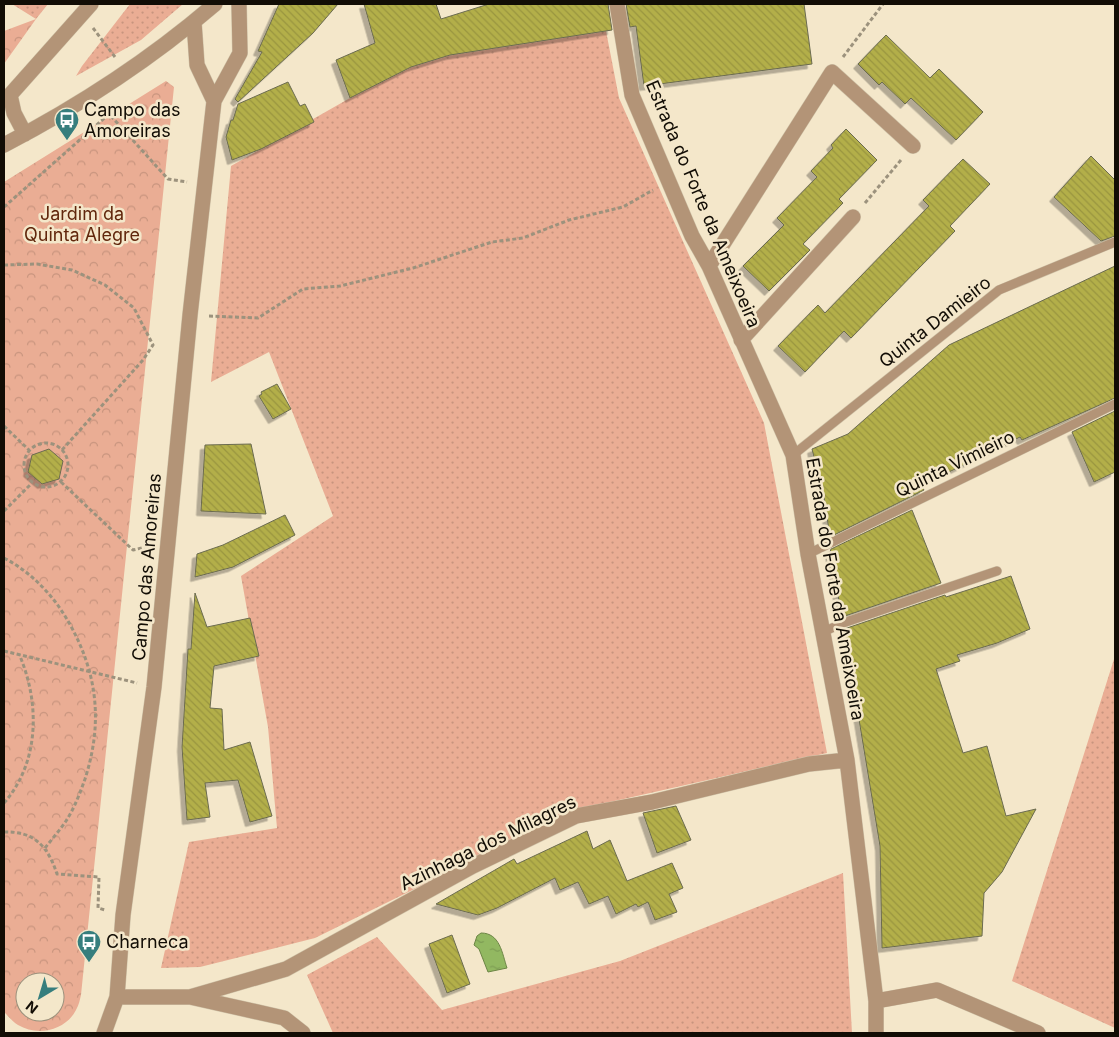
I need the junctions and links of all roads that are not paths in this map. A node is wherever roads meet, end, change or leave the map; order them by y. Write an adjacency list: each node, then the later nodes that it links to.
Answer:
1 (215, 4): 5 (street)
2 (239, 4): 6 (street, Campo das Amoreiras)
3 (617, 4): 12 (street, Estrada do Forte da Ameixoeira)
4 (86, 9): 7 (street)
5 (194, 22): 6 (street); 7 (street)
6 (214, 101): 20 (street, Campo das Amoreiras)
7 (25, 134): 8 (street)
8 (4, 145)
9 (913, 146): 12 (street)
10 (853, 217): 13 (street)
11 (1115, 242): 15 (lane, Quinta Damieiro)
12 (709, 266): 13 (street, Estrada do Forte da Ameixoeira)
13 (741, 340): 15 (street, Estrada do Forte da Ameixoeira)
14 (1115, 404): 16 (lane, Quinta Vimieiro)
15 (793, 455): 16 (street, Estrada do Forte da Ameixoeira)
16 (808, 554): 18 (street, Estrada do Forte da Ameixoeira)
17 (997, 571): 18 (lane)
18 (823, 632): 19 (street, Estrada do Forte da Ameixoeira)
19 (847, 760): 21 (street, Azinhaga dos Milagres); 22 (street, Estrada do Forte da Ameixoeira)
20 (117, 997): 21 (street); 23 (street, Campo das Amoreiras)
21 (190, 997): 24 (street)
22 (876, 1001): 25 (street, Estrada do Forte da Ameixoeira); 26 (street)
23 (104, 1033)
24 (302, 1033)
25 (876, 1033)
26 (1038, 1033)

